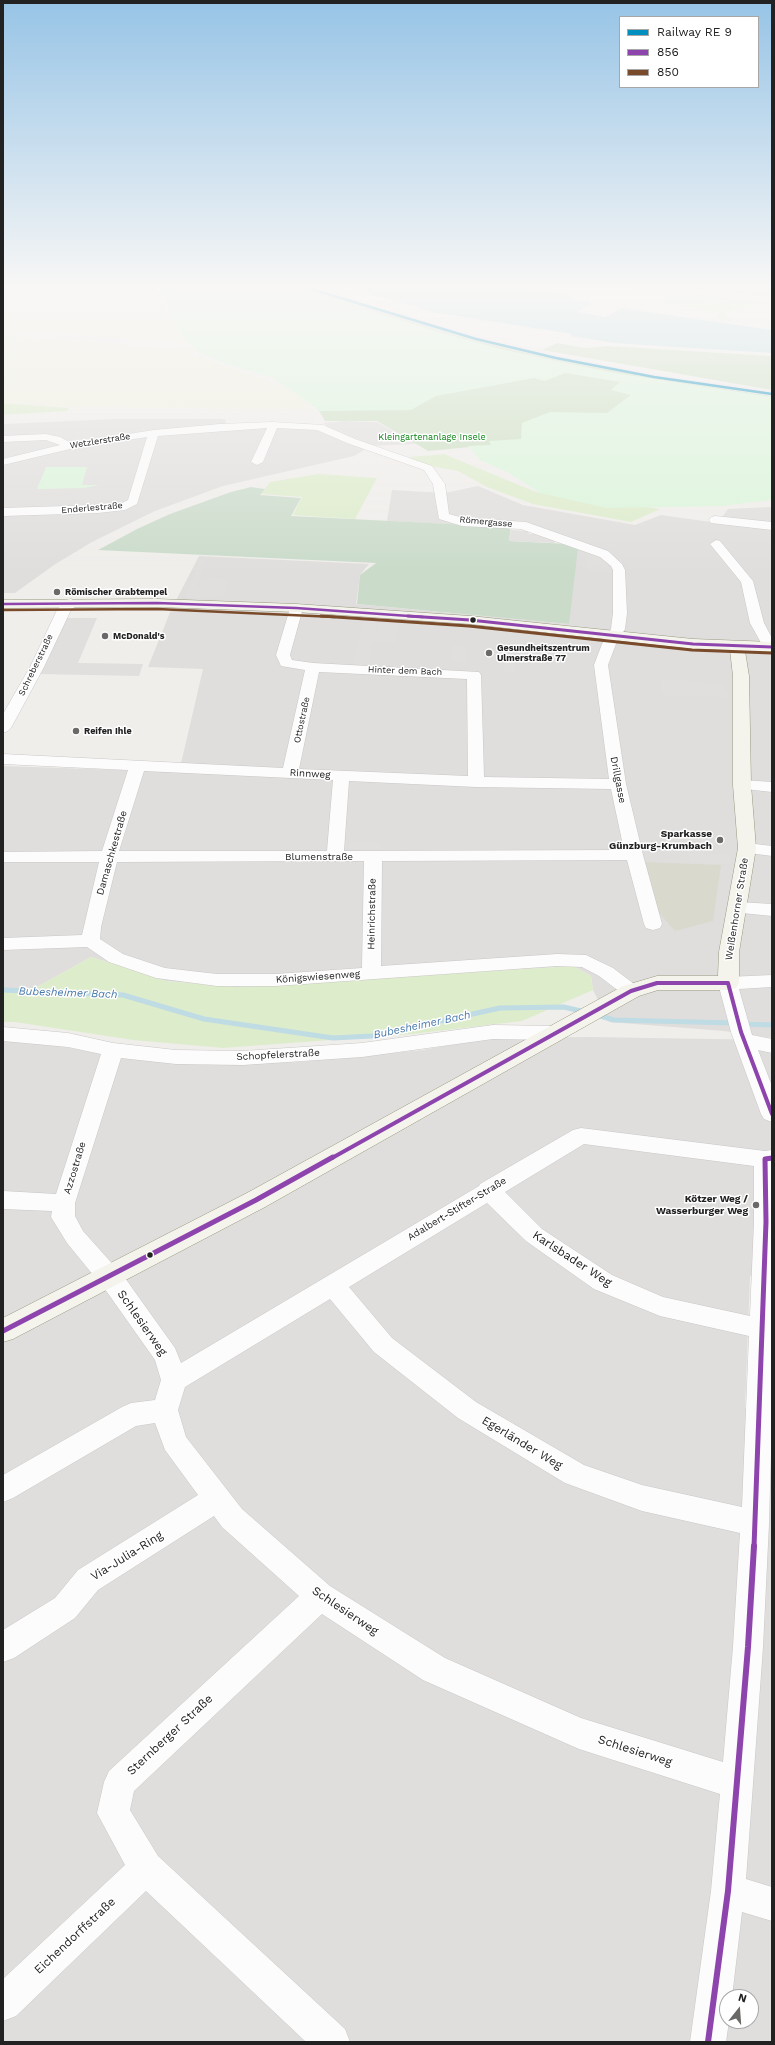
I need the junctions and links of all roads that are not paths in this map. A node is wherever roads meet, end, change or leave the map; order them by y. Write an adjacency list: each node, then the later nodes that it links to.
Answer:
1 (272, 425): 2 (street, Wetzlerstraße); 3 (street, Wetzlerstraße); 7 (street)
2 (319, 426): 15 (street, Römergasse)
3 (154, 433): 5 (street, Wetzlerstraße); 8 (street, Enderlestraße)
4 (3, 439): 5 (street)
5 (70, 446): 6 (street, Wetzlerstraße)
6 (3, 462)
7 (256, 462)
8 (3, 512)
9 (715, 520): 10 (street)
10 (772, 526)
11 (716, 544): 17 (street)
12 (71, 603): 13 (main road); 14 (main road); 19 (street, Schreberstraße)
13 (3, 604)
14 (296, 608): 15 (main road); 18 (street, Hinter dem Bach)
15 (613, 636): 16 (main road); 25 (street, Drillgasse)
16 (737, 647): 17 (main road); 26 (main road, Weißenhorner Straße)
17 (771, 647)
18 (313, 667): 22 (street, Ottostraße); 24 (street, Hinter dem Bach)
19 (3, 728)
20 (3, 759): 21 (street, Rinnweg)
21 (137, 766): 22 (street, Rinnweg); 33 (street, Damaschkestraße)
22 (290, 773): 23 (street, Rinnweg)
23 (341, 776): 24 (street, Rinnweg); 34 (street)
24 (476, 782): 25 (street, Rinnweg)
25 (618, 784): 30 (street, Drillgasse)
26 (742, 786): 27 (street); 28 (main road, Weißenhorner Straße)
27 (772, 787)
28 (747, 848): 29 (street); 35 (main road, Weißenhorner Straße)
29 (772, 850)
30 (634, 855): 31 (street, Blumenstraße); 37 (street, Drillgasse)
31 (373, 856): 34 (street, Blumenstraße); 40 (street, Heinrichstraße)
32 (3, 857): 33 (street, Blumenstraße)
33 (109, 857): 34 (street, Blumenstraße); 38 (street, Damaschkestraße)
34 (334, 857)
35 (738, 908): 36 (street); 42 (main road, Weißenhorner Straße)
36 (772, 910)
37 (652, 924)
38 (90, 941): 39 (street); 40 (street, Königswiesenweg)
39 (3, 944)
40 (371, 973): 43 (street, Königswiesenweg)
41 (772, 981): 42 (street)
42 (728, 983): 43 (main road); 46 (street)
43 (631, 991): 44 (main road)
44 (553, 1033): 48 (street, Schopfelerstraße); 54 (main road)
45 (3, 1034): 48 (street, Schopfelerstraße)
46 (743, 1036): 47 (street); 49 (street)
47 (772, 1046)
48 (112, 1050): 53 (street, Azzostraße)
49 (772, 1114)
50 (769, 1159): 51 (street, Adalbert-Stifter-Straße); 56 (street)
51 (488, 1190): 55 (street, Adalbert-Stifter-Straße); 56 (street, Karlsbader Weg)
52 (3, 1200): 53 (street)
53 (64, 1203): 54 (street, Azzostraße)
54 (107, 1276): 57 (main road); 58 (street, Schlesierweg)
55 (333, 1285): 58 (street, Adalbert-Stifter-Straße); 62 (street, Egerländer Weg)
56 (763, 1329): 62 (street)
57 (3, 1331)
58 (174, 1380): 59 (street)
59 (165, 1410): 60 (street); 61 (street, Schlesierweg)
60 (3, 1489)
61 (218, 1498): 63 (street, Schlesierweg); 64 (street, Via-Julia-Ring)
62 (756, 1523): 65 (street)
63 (320, 1596): 65 (street, Schlesierweg); 66 (street, Sternberger Straße)
64 (3, 1647)
65 (737, 1783): 67 (street)
66 (146, 1868): 69 (street, Eichendorffstraße); 70 (street, Sternberger Straße)
67 (728, 1890): 68 (street); 71 (street)
68 (772, 1904)
69 (3, 2003)
70 (332, 2042)
71 (708, 2042)

